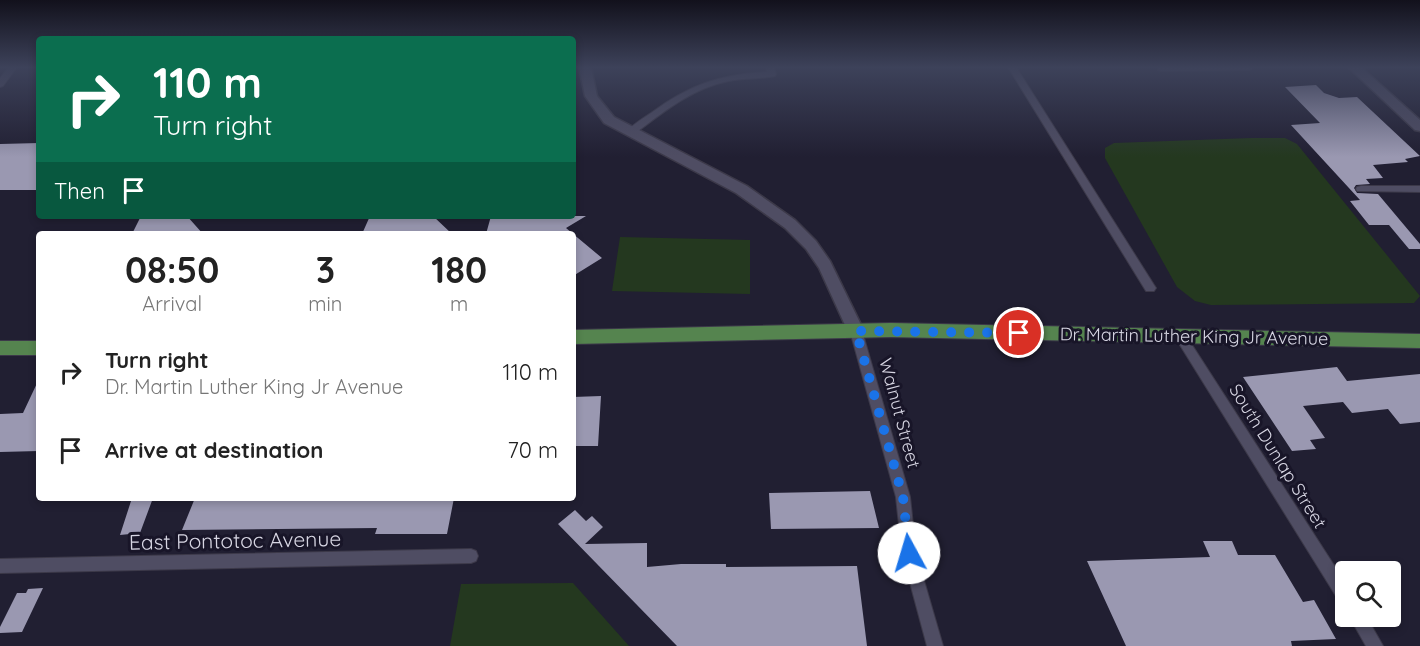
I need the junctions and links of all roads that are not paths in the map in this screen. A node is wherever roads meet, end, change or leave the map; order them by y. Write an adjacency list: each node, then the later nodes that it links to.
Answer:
1 (590, 97): 6 (street)
2 (681, 97): 6 (street)
3 (1031, 97): 9 (street)
4 (1387, 97): 5 (street)
5 (1420, 127)
6 (630, 133): 10 (street)
7 (1361, 189): 8 (street)
8 (1420, 189)
9 (1150, 288)
10 (856, 331): 11 (main road, Dr. Martin Luther King Jr Avenue); 12 (main road, Dr. Martin Luther King Jr Avenue); 20 (street, Walnut Street)
11 (1179, 334): 13 (main road, Dr. Martin Luther King Jr Avenue); 18 (street, South Dunlap Street)
12 (576, 337)
13 (1420, 341)
14 (0, 348): 15 (main road)
15 (36, 348)
16 (471, 556): 17 (street, East Pontotoc Avenue)
17 (0, 566)
18 (1335, 582)
19 (1364, 627): 21 (street)
20 (935, 646)
21 (1376, 646)

